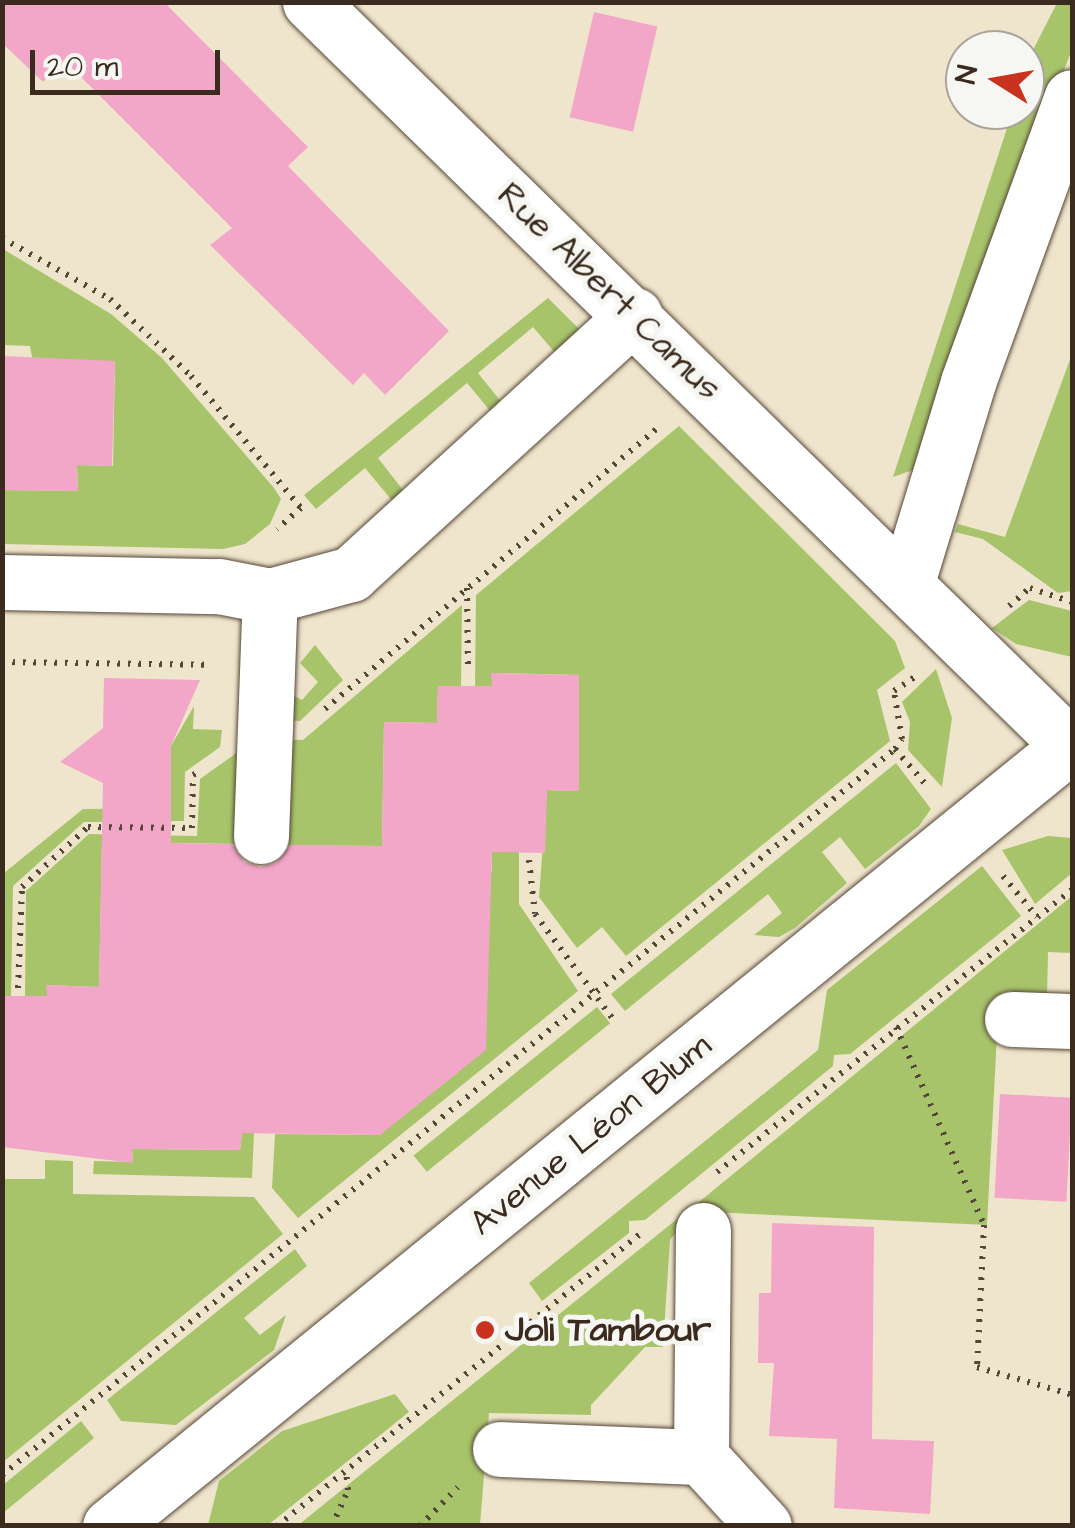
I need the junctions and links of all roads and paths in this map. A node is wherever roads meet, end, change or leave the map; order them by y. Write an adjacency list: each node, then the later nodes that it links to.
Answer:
1 (310, 2): 4 (street, Rue Albert Camus)
2 (1072, 97): 6 (street)
3 (2, 238): 8 (path)
4 (635, 316): 6 (street, Rue Albert Camus); 8 (street)
5 (2, 582): 8 (street)
6 (907, 582): 10 (street, Rue Albert Camus)
7 (467, 588): 13 (path)
8 (245, 591): 12 (street)
9 (1072, 602): 10 (path)
10 (968, 641): 14 (street, Rue Albert Camus); 17 (path)
11 (2, 662): 12 (path)
12 (266, 666): 15 (street)
13 (468, 666)
14 (1072, 746): 28 (street, Avenue Léon Blum)
15 (261, 836)
16 (529, 860): 17 (path)
17 (595, 994): 18 (path); 27 (path)
18 (612, 1019)
19 (1012, 1019): 20 (street)
20 (1072, 1020)
21 (896, 1027): 23 (path)
22 (703, 1230): 25 (street)
23 (1072, 1394)
24 (500, 1448): 25 (street)
25 (701, 1457): 30 (street)
26 (346, 1470): 29 (path)
27 (2, 1475)
28 (110, 1526)
29 (332, 1526)
30 (764, 1526)

